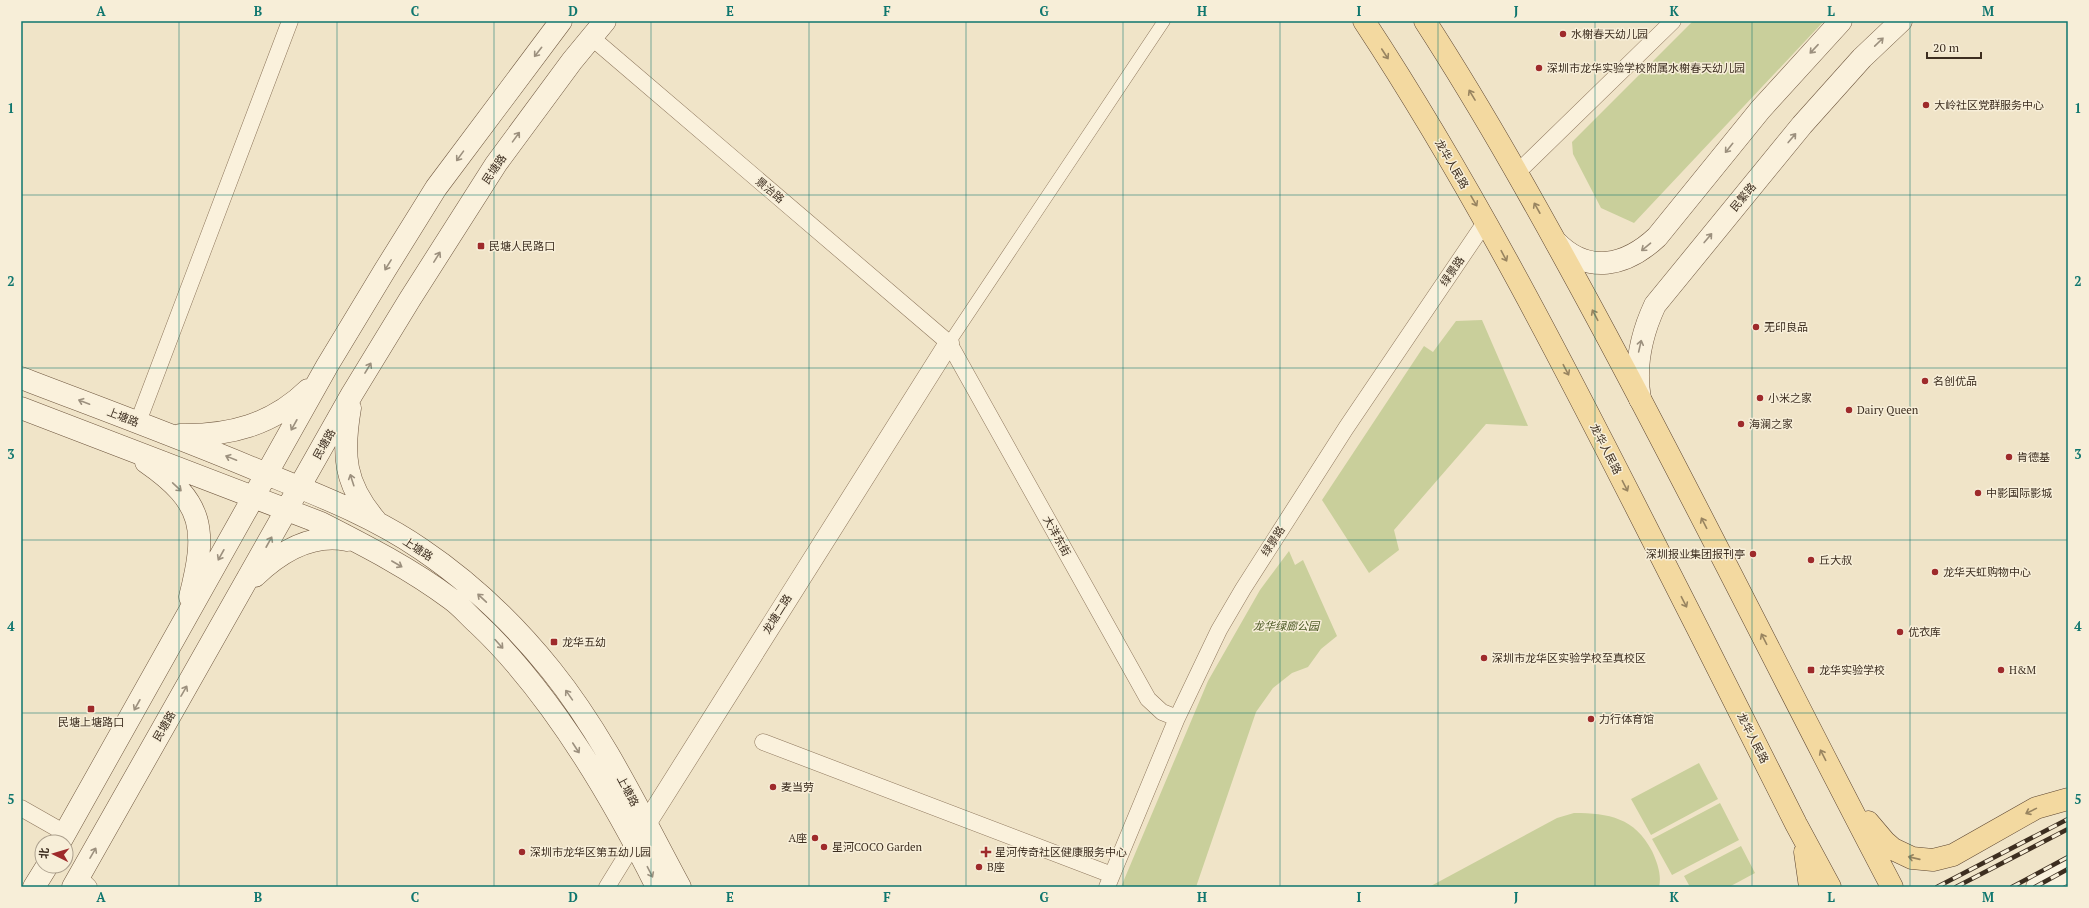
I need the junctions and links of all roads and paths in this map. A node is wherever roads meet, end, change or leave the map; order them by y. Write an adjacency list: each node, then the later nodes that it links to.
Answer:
1 (290, 21): 19 (street)
2 (561, 21): 15 (main road, one-way to 15)
3 (1164, 21): 13 (street)
4 (1364, 21): 11 (main road, 龙华人民路, one-way to 11)
5 (1425, 21): 10 (main road, one-way to 5)
6 (1673, 21): 10 (street)
7 (1841, 21): 12 (main road, one-way to 12)
8 (1901, 21): 17 (main road, 民繁路, one-way to 8)
9 (598, 29): 13 (street, 景治路); 16 (main road, 民塘路, one-way to 9)
10 (1517, 172): 12 (main road, one-way to 10)
11 (1486, 221): 30 (street, 绿景路); 36 (main road, 龙华人民路, one-way to 36)
12 (1556, 242): 17 (main road, one-way to 12)
13 (950, 343): 30 (street, 大洋东街); 35 (street, 龙塘二路)
14 (21, 378): 19 (main road, 上塘路, one-way to 14)
15 (320, 378): 20 (main road); 22 (main road, one-way to 22)
16 (352, 394): 23 (main road, 民塘路); 26 (main road, one-way to 16)
17 (1640, 399): 32 (main road, one-way to 17)
18 (21, 408): 21 (main road, 上塘路)
19 (138, 422): 20 (main road, 上塘路)
20 (170, 435): 22 (main road, 上塘路, one-way to 20)
21 (124, 447): 24 (main road, 上塘路); 29 (main road, one-way to 29)
22 (267, 474): 23 (main road, 上塘路); 24 (main road)
23 (300, 486): 25 (main road, 民塘路); 26 (main road, 上塘路)
24 (254, 497): 25 (main road, 上塘路); 29 (main road, one-way to 29)
25 (287, 510): 27 (main road, 上塘路); 28 (main road, 民塘路, one-way to 25)
26 (379, 525): 35 (main road, 上塘路, one-way to 26)
27 (368, 547): 28 (main road); 39 (main road, 上塘路, one-way to 39)
28 (244, 587): 43 (main road, 民塘路, one-way to 28)
29 (183, 622): 38 (main road, one-way to 38)
30 (1177, 718): 42 (street, 绿景路)
31 (763, 742): 42 (street)
32 (1841, 789): 33 (main road, one-way to 32); 50 (main road)
33 (2068, 799)
34 (21, 808): 37 (street)
35 (646, 824): 39 (street, 龙塘二路); 47 (main road, 上塘路)
36 (1796, 824): 48 (main road); 49 (main road, 龙华人民路)
37 (57, 834)
38 (65, 834)
39 (634, 843): 45 (street, 龙塘二路); 46 (main road, 上塘路, one-way to 46)
40 (2068, 871): 51 (main road)
41 (42, 874): 44 (main road)
42 (1109, 881)
43 (80, 884)
44 (34, 887)
45 (606, 887)
46 (657, 887)
47 (680, 887)
48 (1810, 887)
49 (1830, 887)
50 (1892, 887)
51 (2037, 887)

